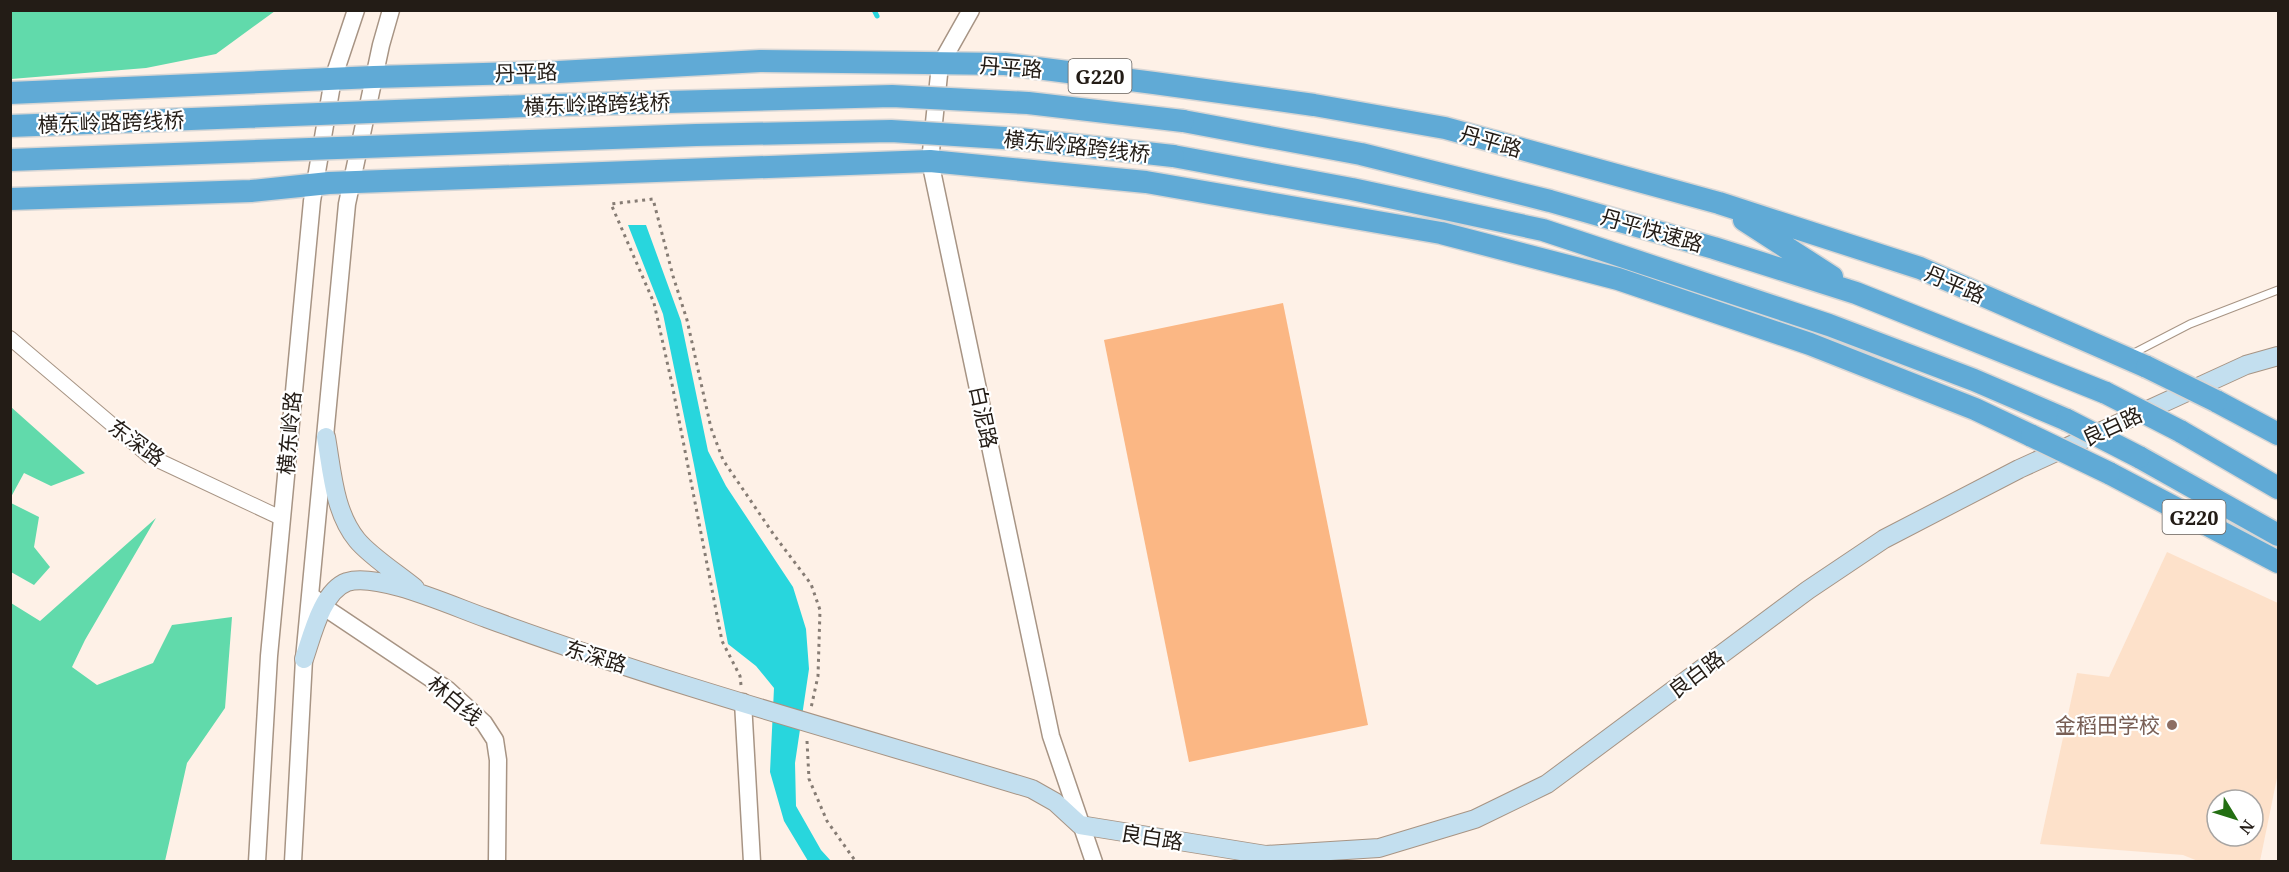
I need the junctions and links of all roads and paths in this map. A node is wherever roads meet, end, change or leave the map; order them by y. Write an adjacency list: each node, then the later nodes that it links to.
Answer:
1 (356, 10): 6 (street, 横东岭路)
2 (391, 10): 5 (street, 横东岭路)
3 (971, 10): 4 (street, 白泥路)
4 (940, 65): 5 (highway, 丹平路 / G220); 12 (street, 白泥路); 16 (highway, 丹平路 / G220)
5 (374, 77): 6 (highway, 丹平路 / G220); 13 (street, 横东岭路)
6 (333, 79): 7 (highway, 丹平路 / G220); 14 (street, 横东岭路)
7 (10, 93)
8 (1183, 121): 9 (highway, 横东岭路跨线桥, bridge); 18 (highway, 丹平快速路)
9 (10, 126)
10 (1173, 156): 11 (highway, 横东岭路跨线桥, bridge); 20 (highway, 丹平快速路)
11 (10, 160)
12 (930, 161): 13 (highway, G220); 19 (highway, G220); 35 (street, 白泥路)
13 (352, 182): 14 (highway, G220); 25 (street, 横东岭路)
14 (315, 184): 15 (highway, G220); 27 (street, 横东岭路)
15 (10, 199)
16 (1719, 203): 18 (highway); 23 (highway, 丹平路 / G220)
17 (2278, 290): 23 (lane)
18 (1856, 293): 26 (highway, 丹平快速路, bridge)
19 (1704, 308): 20 (highway); 29 (highway, G220, bridge)
20 (1829, 325): 28 (highway, 丹平快速路, bridge)
21 (10, 338): 27 (street, 东深路)
22 (2278, 356): 35 (main road, 良白路)
23 (2125, 357): 24 (highway, 丹平路 / G220, bridge)
24 (2278, 434)
25 (326, 437): 30 (main road, 东深路); 31 (street, 横东岭路)
26 (2278, 488)
27 (281, 518): 36 (street, 横东岭路)
28 (2278, 535)
29 (2278, 562)
30 (426, 596): 31 (main road, 东深路); 33 (main road, 东深路)
31 (317, 602): 32 (main road, 东深路); 38 (street, 林白线)
32 (304, 659): 37 (street)
33 (743, 702): 34 (main road, 东深路); 34 (path); 39 (street)
34 (808, 721): 35 (main road); 40 (path)
35 (1080, 825): 41 (street, 白泥路)
36 (257, 861)
37 (293, 861)
38 (497, 861)
39 (752, 861)
40 (856, 861)
41 (1094, 861)

